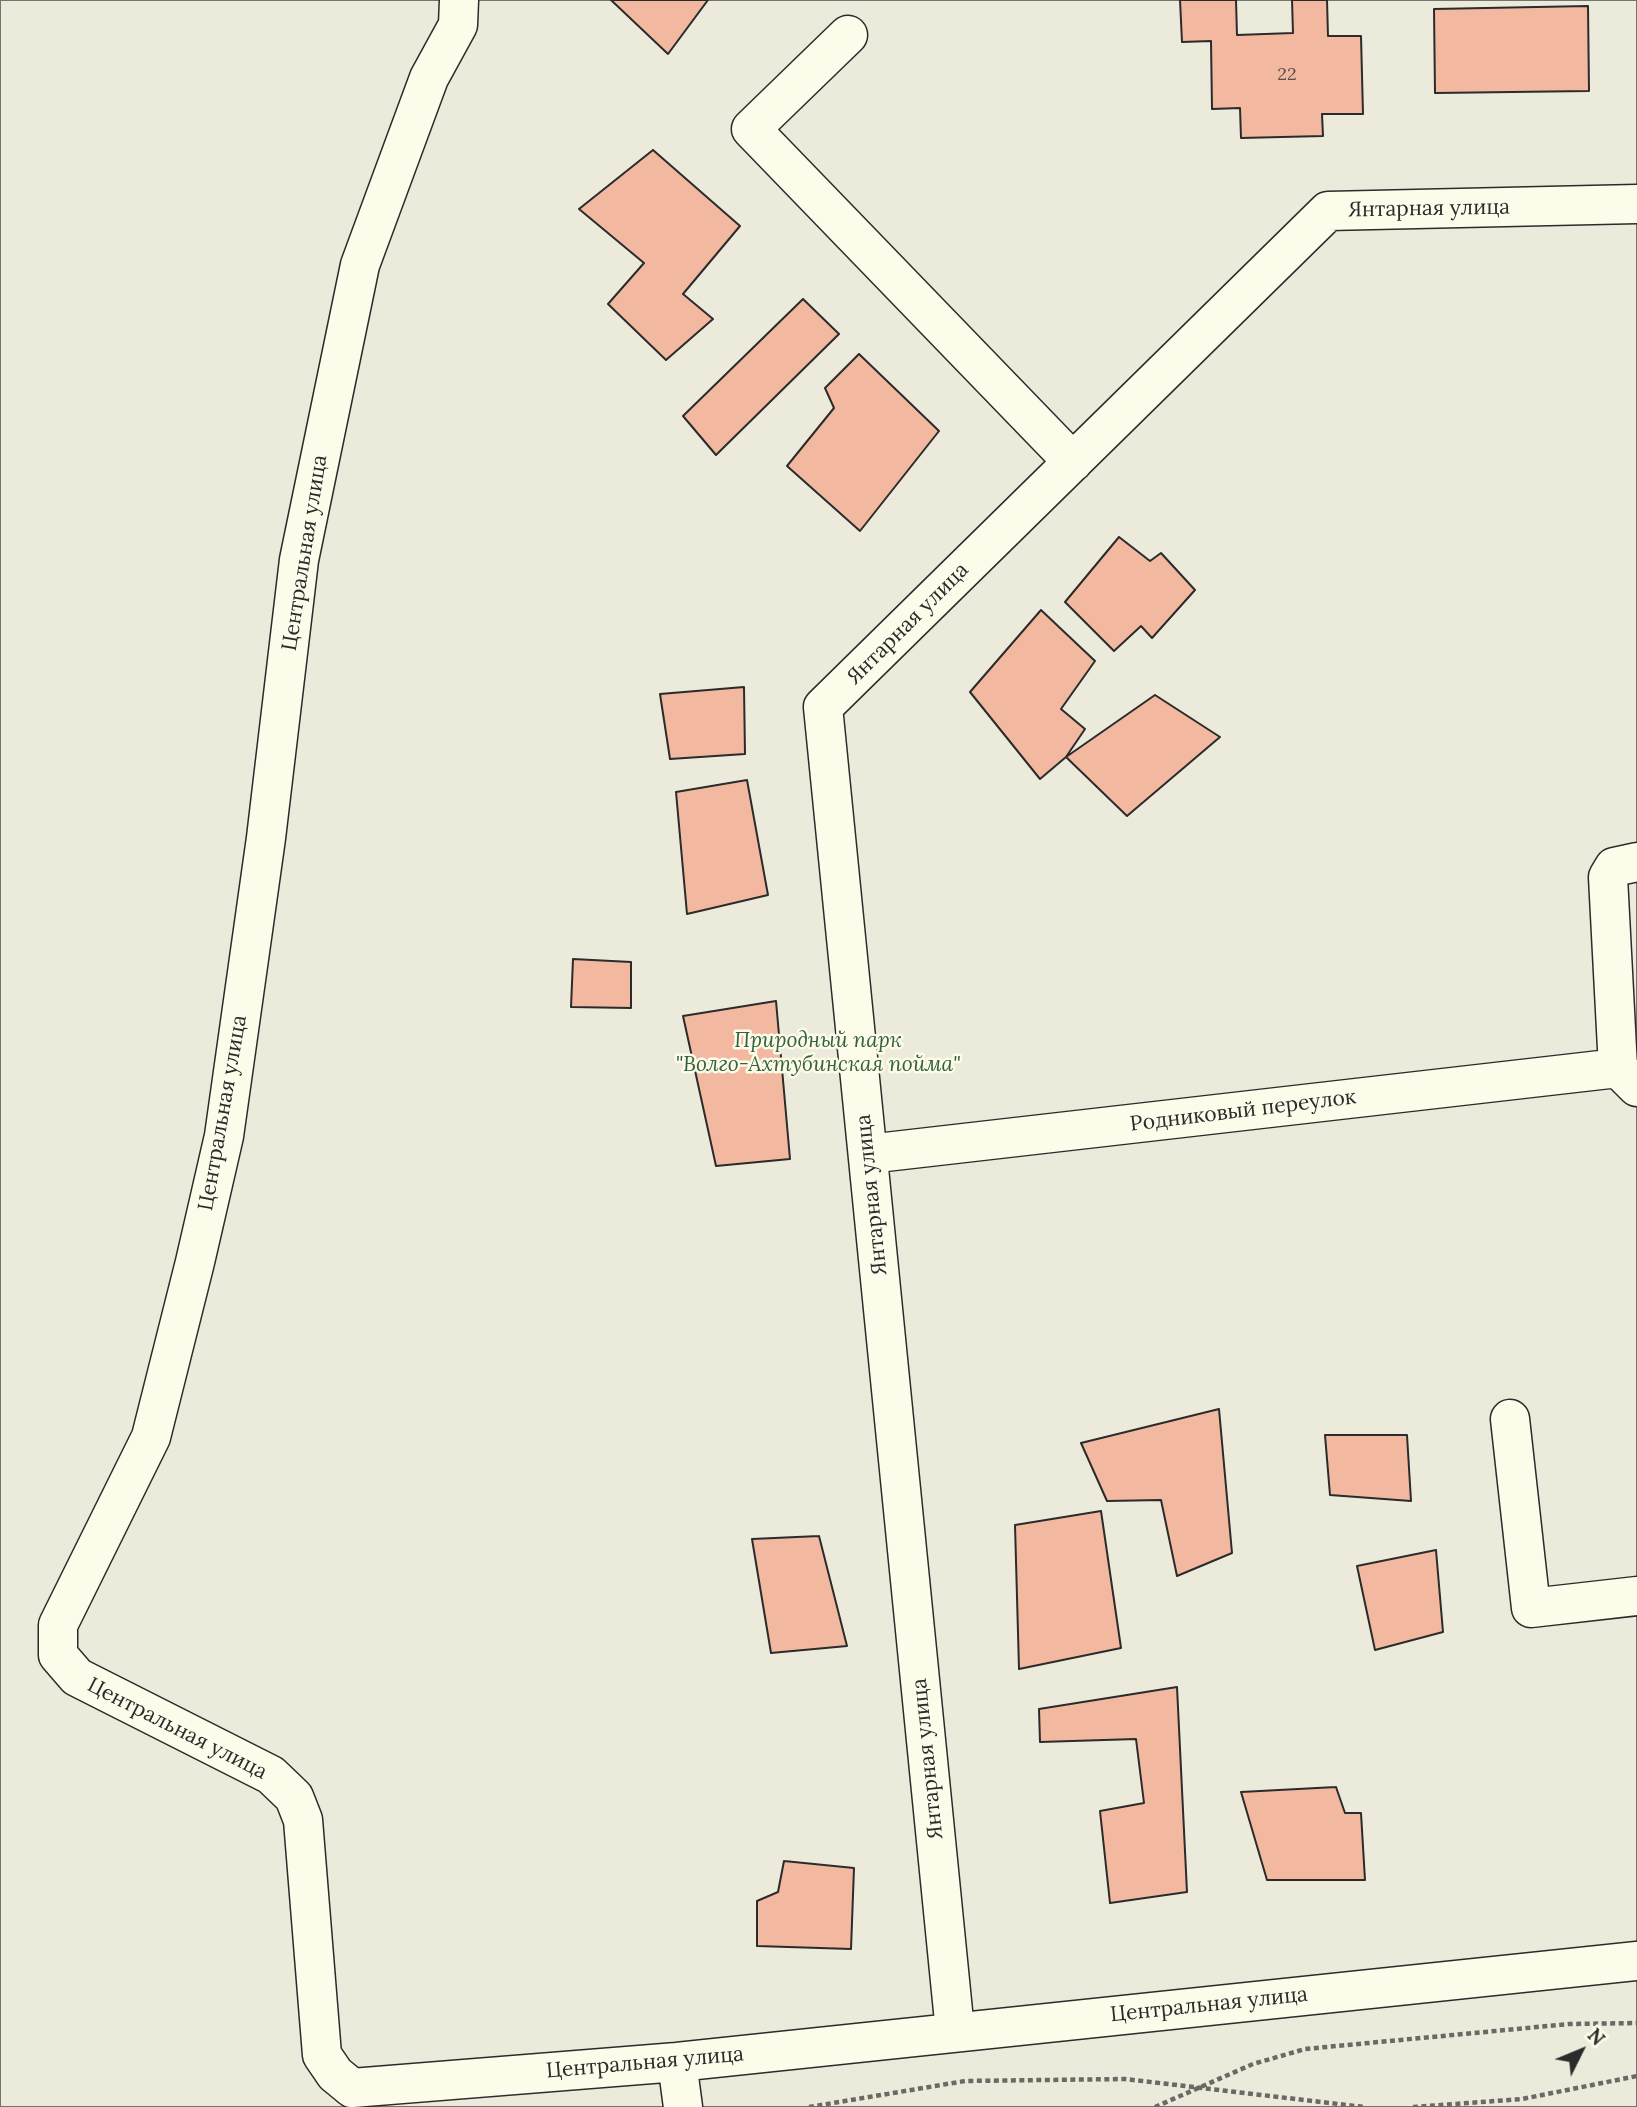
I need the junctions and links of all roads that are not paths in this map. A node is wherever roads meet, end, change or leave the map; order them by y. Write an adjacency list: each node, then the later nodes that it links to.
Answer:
1 (459, 0): 12 (street, Центральная улица)
2 (848, 35): 4 (street)
3 (1637, 204): 4 (street, Янтарная улица)
4 (1073, 462): 7 (street, Янтарная улица)
5 (1637, 862): 6 (street, Родниковый переулок)
6 (1627, 1078): 7 (street, Родниковый переулок)
7 (868, 1154): 11 (street, Янтарная улица)
8 (1510, 1419): 9 (street)
9 (1637, 1596)
10 (1637, 1961): 11 (street, Центральная улица)
11 (955, 2031): 12 (street, Центральная улица)
12 (677, 2062): 13 (street)
13 (683, 2107)

